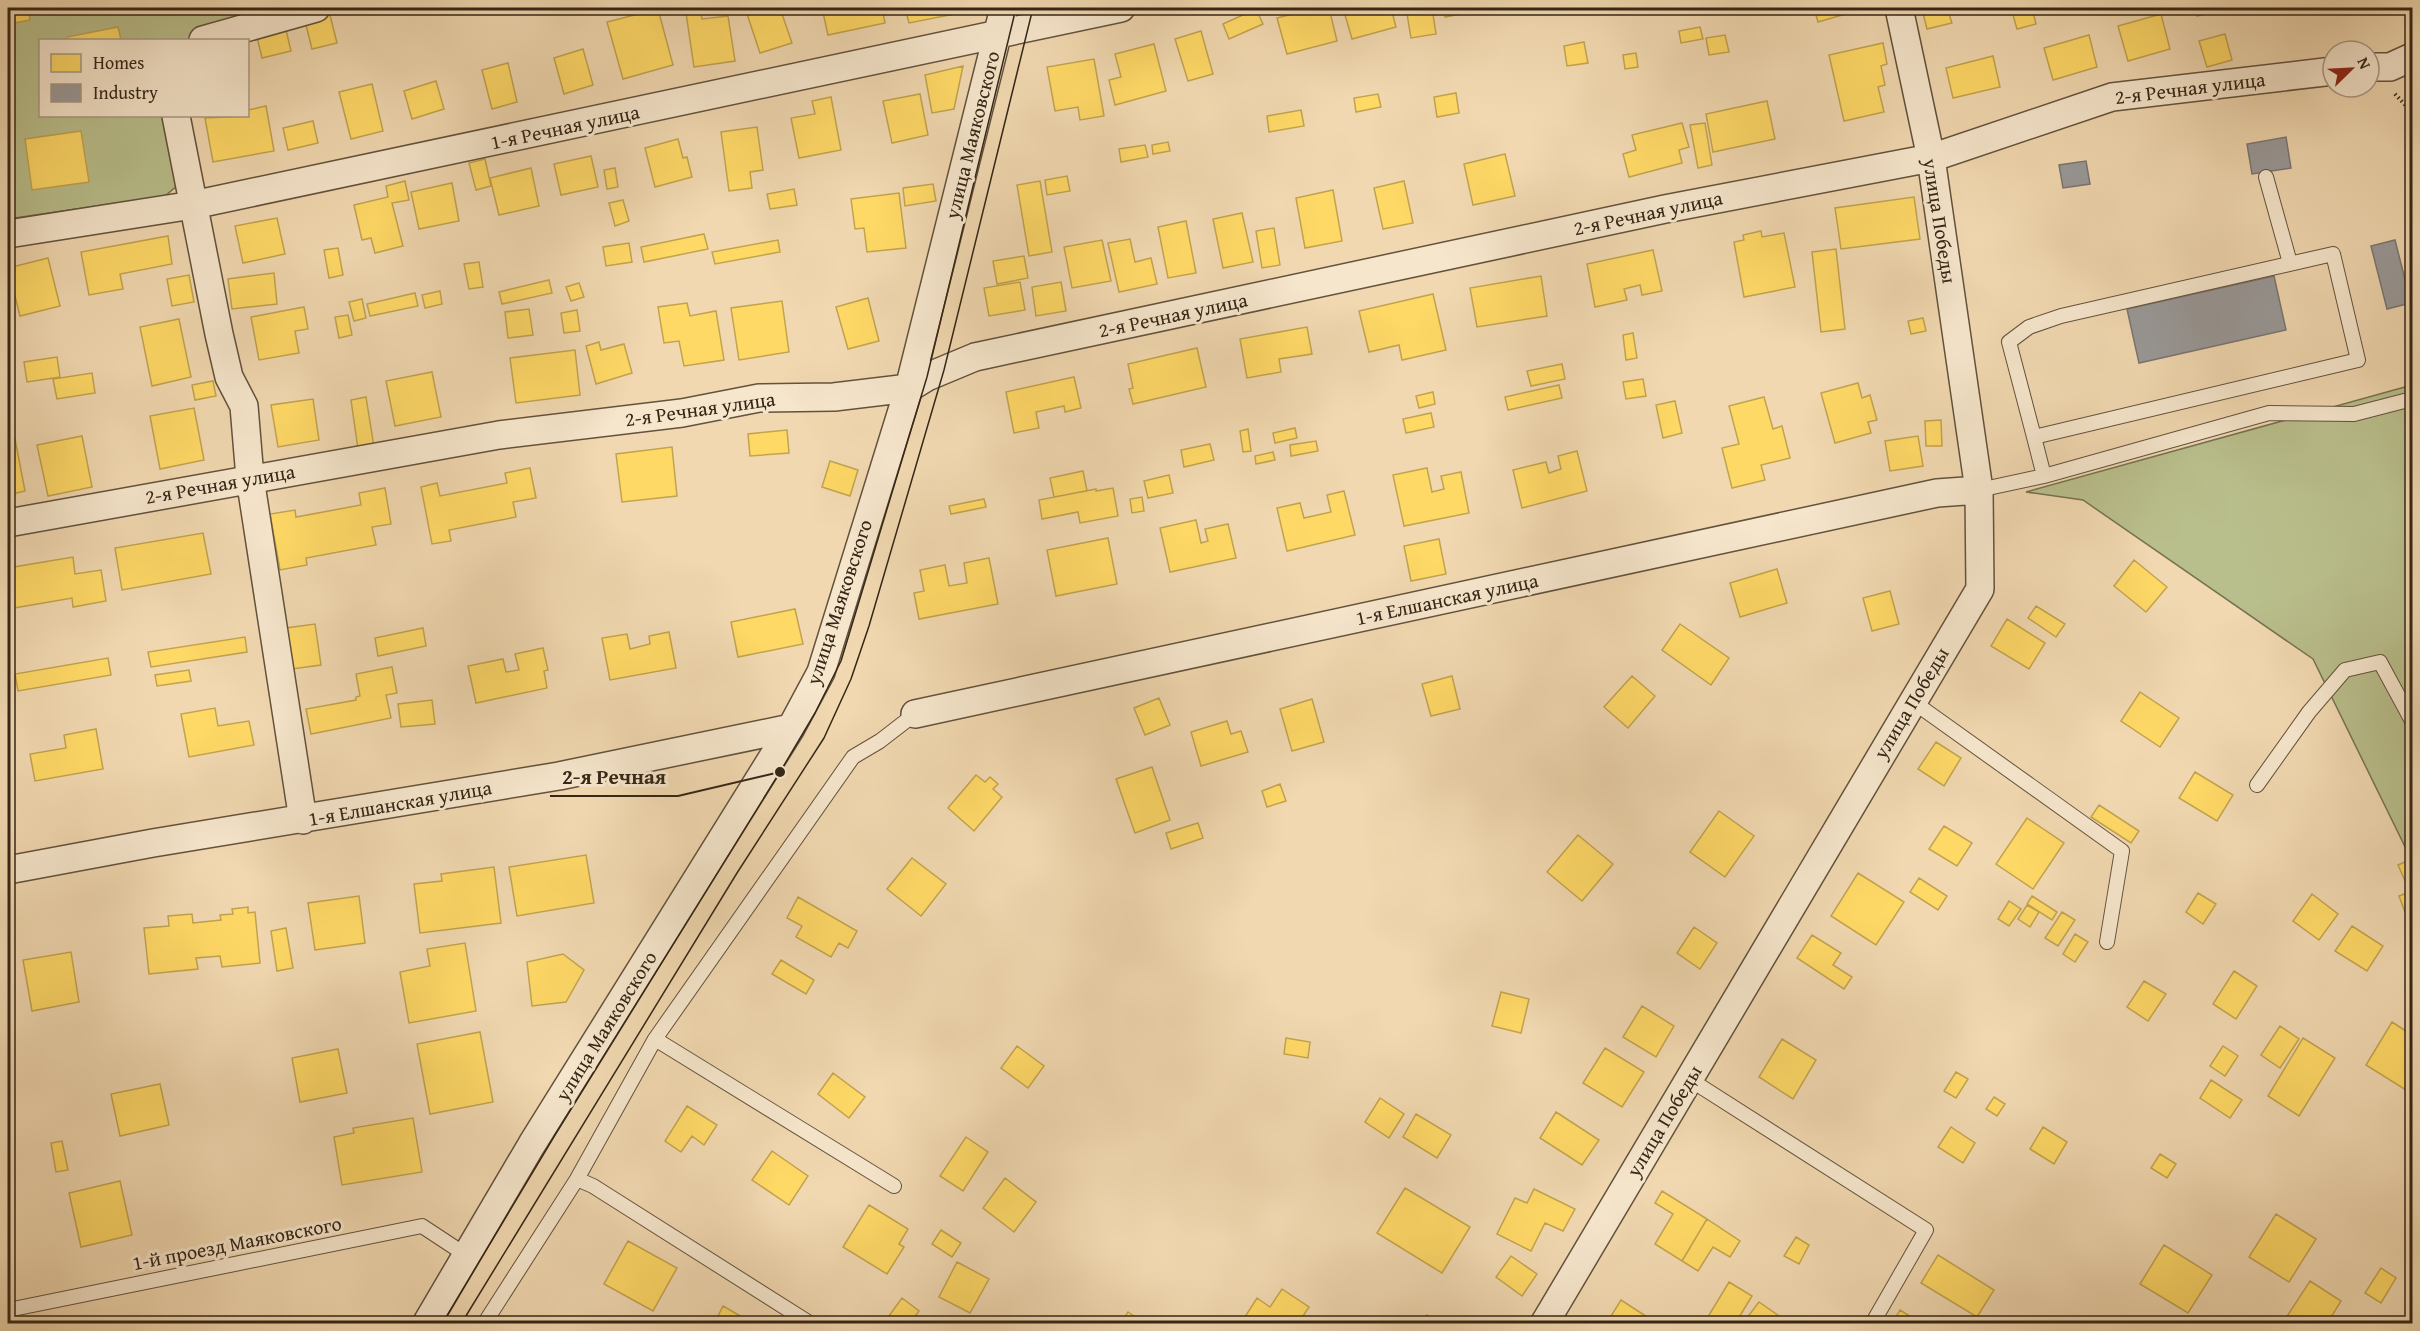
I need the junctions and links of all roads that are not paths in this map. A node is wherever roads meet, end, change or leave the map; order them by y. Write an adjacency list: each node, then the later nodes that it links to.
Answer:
1 (316, 8): 6 (street)
2 (1004, 8): 5 (street, улица Маяковского)
3 (1121, 8): 5 (street, 1-я Речная улица)
4 (1899, 8): 11 (street, улица Победы)
5 (996, 36): 13 (street, 1-я Речная улица); 16 (street, улица Маяковского)
6 (207, 39)
7 (2412, 57): 8 (street)
8 (2381, 67)
9 (2321, 72): 11 (street, 2-я Речная улица)
10 (176, 117): 13 (street)
11 (1930, 158): 16 (street, 2-я Речная улица); 21 (street, улица Победы)
12 (2266, 177): 15 (lane)
13 (193, 205): 14 (street, 1-я Речная улица); 20 (street)
14 (8, 234)
15 (2290, 263): 18 (lane); 18 (lane)
16 (909, 388): 20 (street, 2-я Речная улица); 26 (street, улица Маяковского)
17 (2412, 399): 19 (lane)
18 (2034, 437): 19 (lane)
19 (2044, 476): 21 (lane)
20 (250, 478): 22 (street, 2-я Речная улица); 28 (street)
21 (1979, 489): 23 (street, улица Победы); 24 (street, 1-я Елшанская улица)
22 (8, 523)
23 (1912, 701): 30 (lane); 32 (street, улица Победы)
24 (915, 714): 31 (lane)
25 (2412, 721): 27 (lane)
26 (791, 728): 28 (street, 1-я Елшанская улица); 35 (street, улица Маяковского)
27 (2257, 785)
28 (303, 820): 29 (street, 1-я Елшанская улица)
29 (8, 870)
30 (2107, 942)
31 (655, 1039): 33 (lane); 34 (lane)
32 (1689, 1079): 40 (street, улица Победы); 41 (lane)
33 (577, 1179): 38 (lane); 39 (lane)
34 (894, 1186)
35 (466, 1255): 36 (lane, 1-й проезд Маяковского); 37 (street, улица Маяковского)
36 (8, 1310)
37 (426, 1323)
38 (484, 1323)
39 (811, 1323)
40 (1544, 1323)
41 (1872, 1323)

